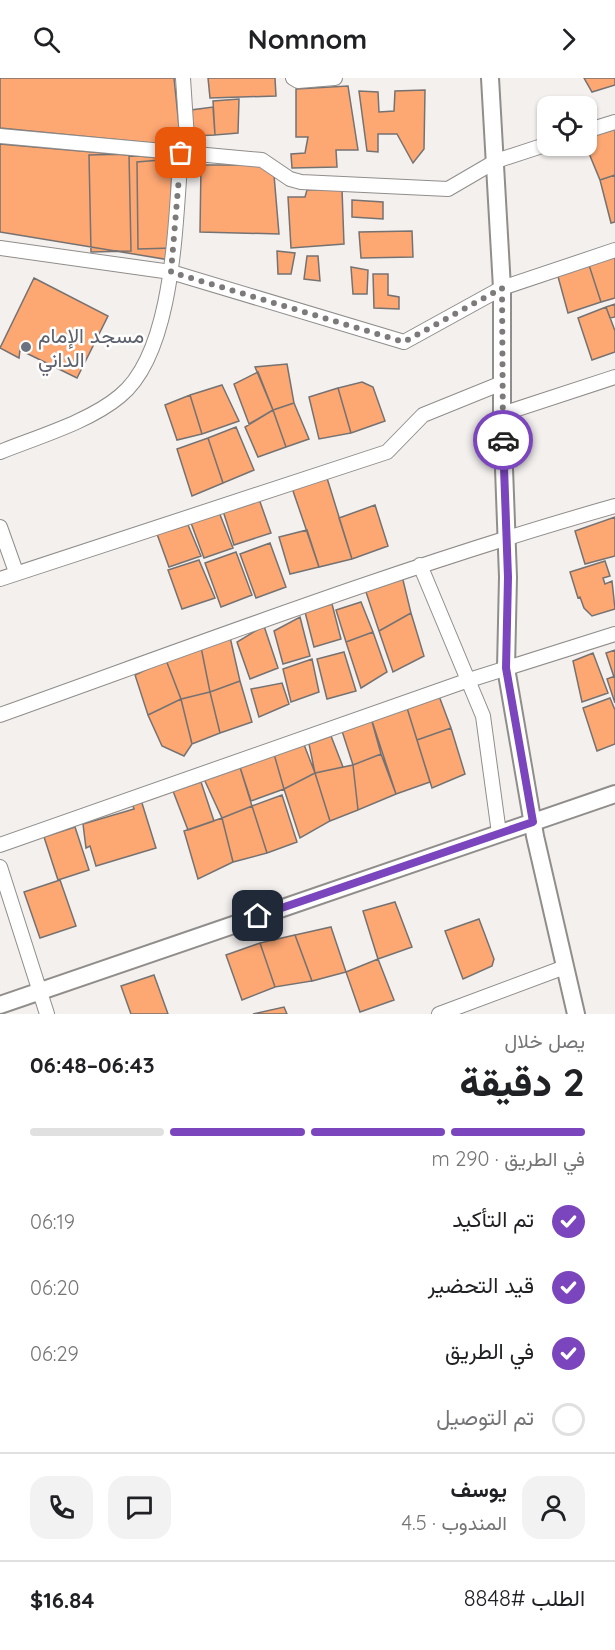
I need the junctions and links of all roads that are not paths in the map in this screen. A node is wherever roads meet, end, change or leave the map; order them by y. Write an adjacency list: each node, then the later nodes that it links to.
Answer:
1 (183, 78): 9 (street)
2 (292, 78): 3 (street)
3 (335, 78)
4 (490, 78): 10 (street)
5 (615, 122): 6 (street)
6 (597, 128)
7 (0, 136): 9 (street)
8 (537, 148): 10 (street)
9 (184, 153): 10 (street); 13 (street)
10 (496, 161): 14 (street)
11 (0, 248): 13 (street)
12 (615, 250): 14 (street)
13 (171, 272): 14 (street); 18 (street)
14 (502, 288): 16 (street)
15 (615, 377): 17 (street)
16 (502, 383): 17 (street); 23 (street)
17 (502, 414): 21 (street)
18 (0, 452)
19 (615, 506): 21 (street)
20 (0, 527): 23 (street)
21 (506, 537): 22 (street); 26 (street)
22 (420, 565): 27 (street); 28 (street)
23 (16, 572): 24 (street)
24 (0, 579)
25 (615, 634): 26 (street)
26 (506, 668): 27 (street); 30 (street)
27 (466, 681): 31 (street); 32 (street)
28 (0, 715)
29 (615, 794): 30 (street)
30 (533, 822): 31 (street); 34 (street)
31 (499, 833): 35 (street)
32 (0, 845)
33 (0, 867): 35 (street)
34 (565, 967): 38 (street); 39 (street)
35 (41, 992): 36 (street); 37 (street)
36 (0, 1005)
37 (47, 1014)
38 (439, 1014)
39 (576, 1014)

